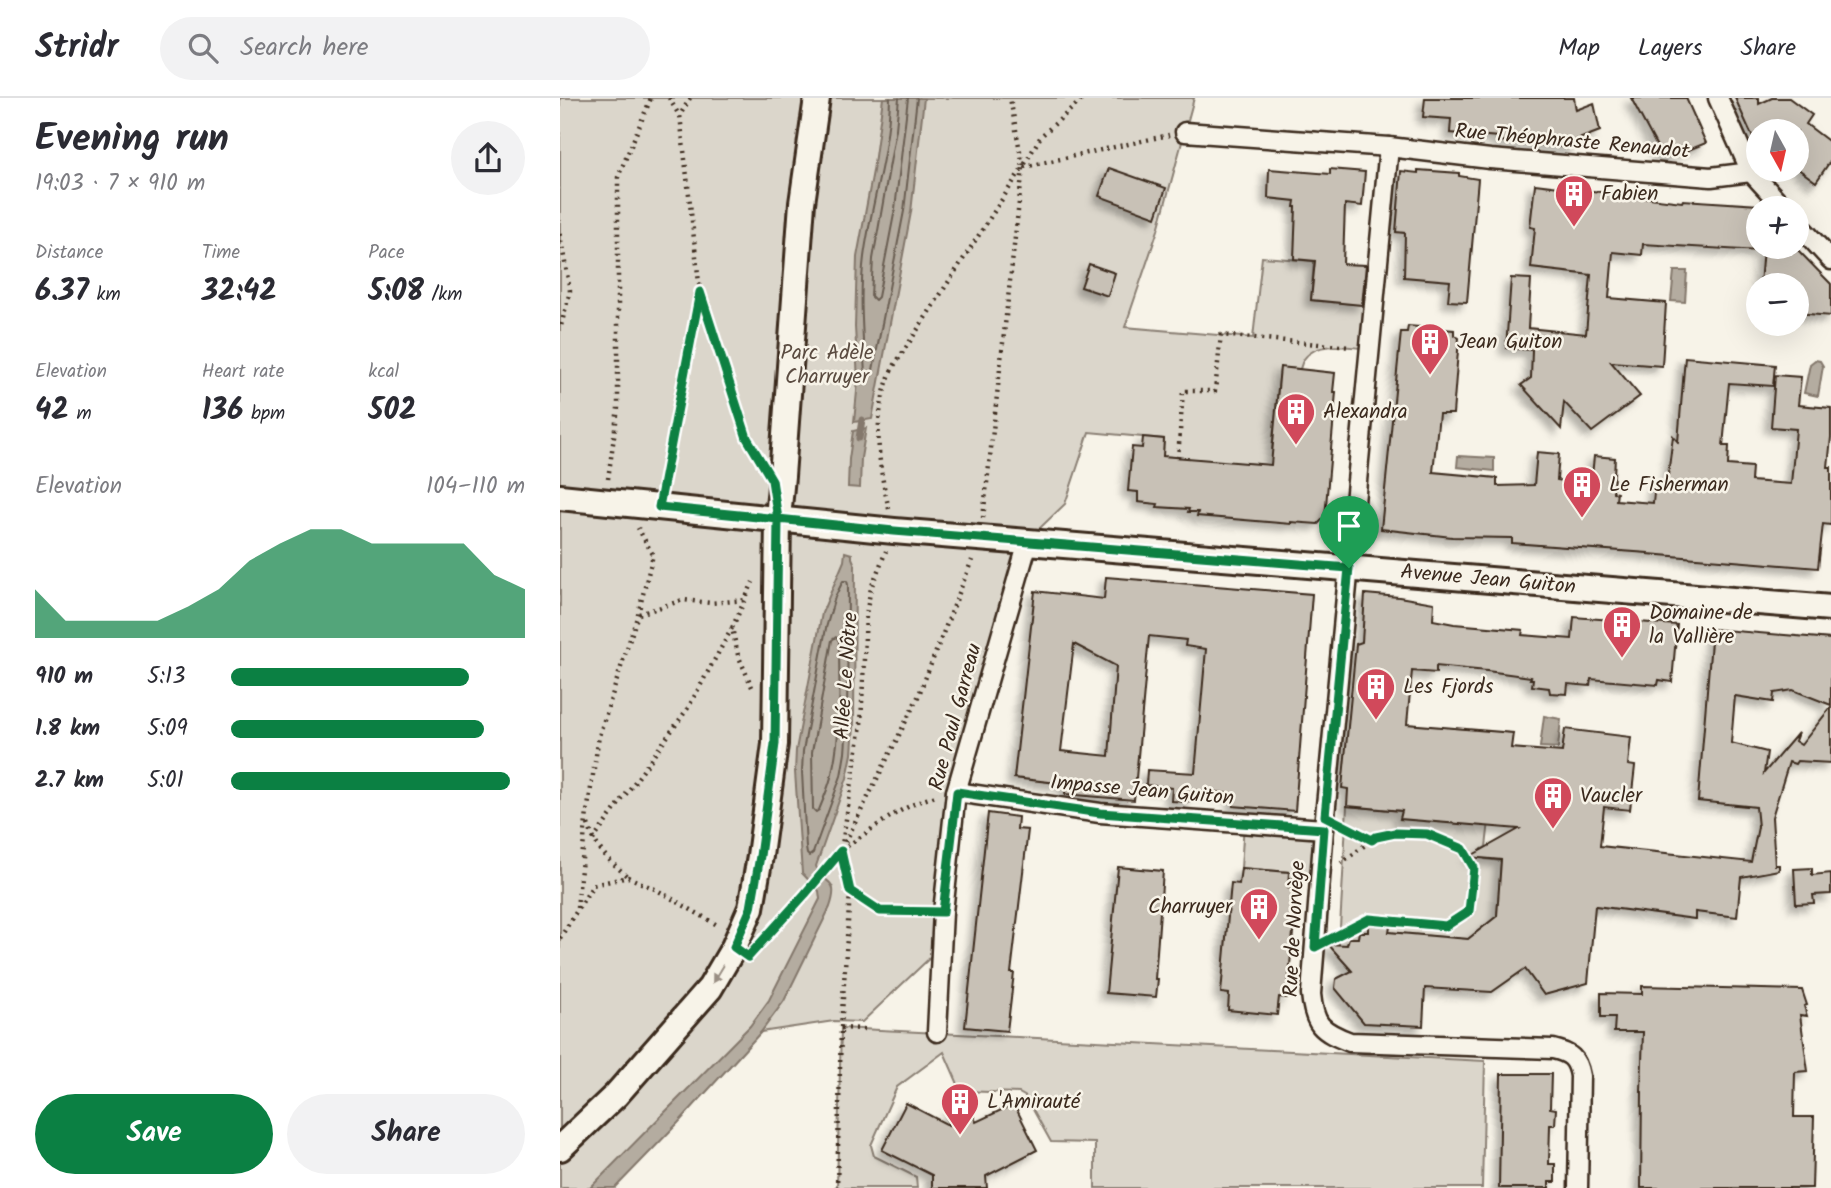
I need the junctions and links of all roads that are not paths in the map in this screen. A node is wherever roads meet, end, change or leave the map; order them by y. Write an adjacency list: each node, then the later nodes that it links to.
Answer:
1 (817, 98): 12 (main road)
2 (1718, 98): 5 (street)
3 (1185, 132): 4 (street, Rue Théophraste Renaudot)
4 (1389, 147): 6 (street, Rue Théophraste Renaudot); 14 (street)
5 (1746, 161)
6 (1746, 173)
7 (1760, 182): 8 (street)
8 (1773, 196)
9 (1809, 236): 10 (street)
10 (1831, 260)
11 (560, 497): 12 (main road, Avenue Jean Guiton)
12 (778, 519): 13 (main road, Avenue Jean Guiton); 19 (main road, one-way to 19)
13 (1028, 542): 14 (main road, Avenue Jean Guiton); 16 (street, Rue Paul Garreau)
14 (1349, 568): 15 (main road, Avenue Jean Guiton); 17 (street, Rue de Norvège)
15 (1831, 608)
16 (957, 792): 17 (street, Impasse Jean Guiton); 18 (street, Rue Paul Garreau)
17 (1325, 822): 20 (street, Rue de Norvège)
18 (937, 1032)
19 (560, 1148)
20 (1578, 1188)

